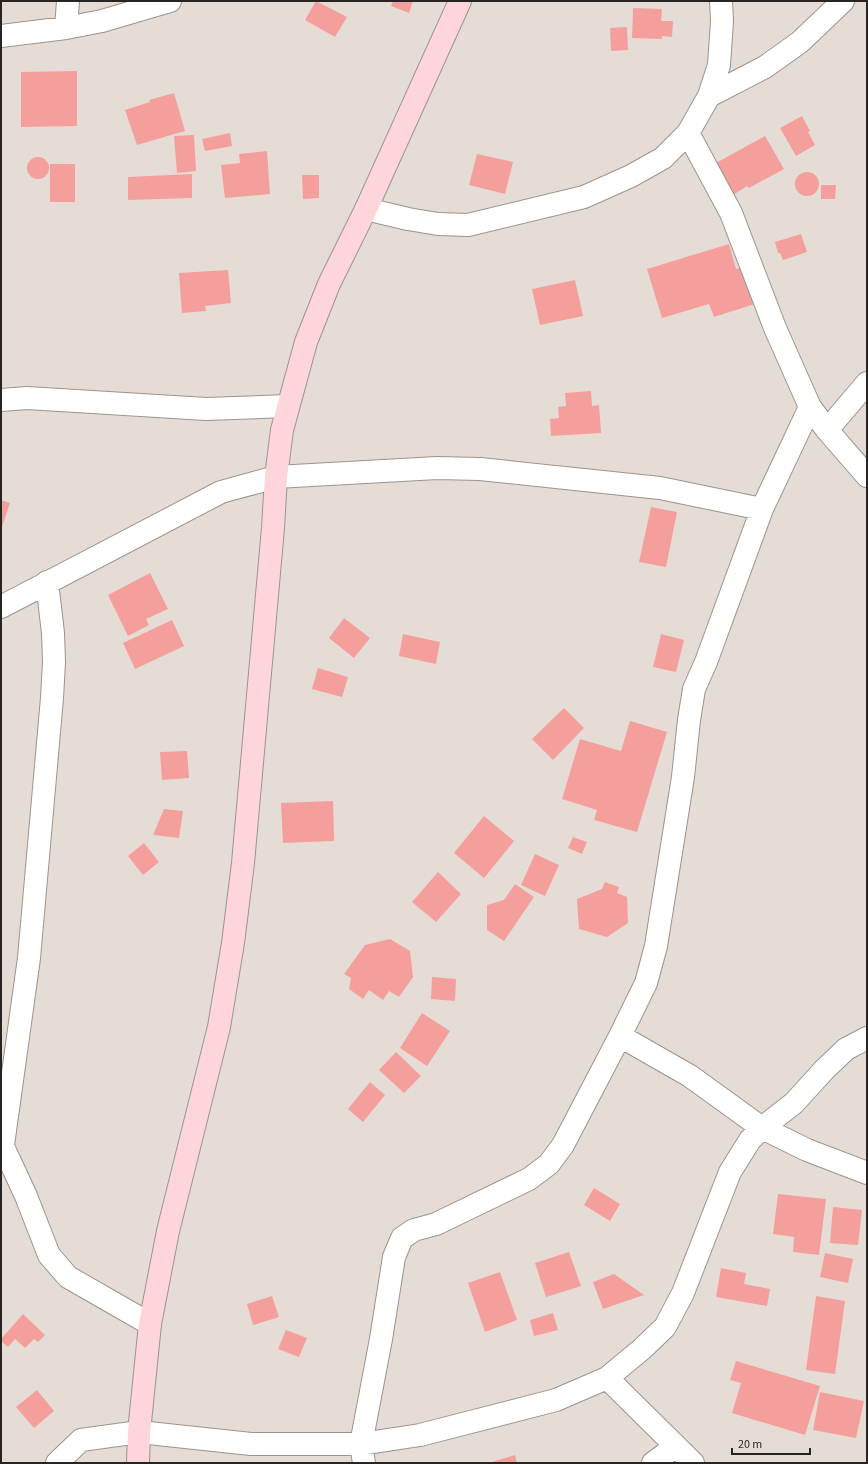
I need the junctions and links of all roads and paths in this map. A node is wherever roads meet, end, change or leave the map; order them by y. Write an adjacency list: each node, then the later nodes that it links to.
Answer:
1 (68, 1): 6 (street)
2 (170, 1): 6 (street)
3 (460, 1): 10 (street)
4 (721, 1): 8 (street)
5 (843, 1): 8 (street)
6 (66, 28): 7 (street)
7 (1, 36)
8 (709, 96): 9 (street)
9 (688, 133): 10 (street); 14 (street)
10 (366, 209): 13 (street)
11 (867, 383): 15 (street)
12 (1, 400): 13 (street)
13 (288, 406): 17 (street)
14 (810, 407): 15 (street); 18 (street)
15 (827, 430): 16 (street)
16 (867, 476)
17 (276, 477): 18 (street); 19 (street); 26 (street)
18 (762, 509): 21 (street)
19 (47, 582): 20 (street); 24 (street)
20 (1, 607)
21 (620, 1036): 23 (street); 30 (street)
22 (867, 1038): 23 (street)
23 (762, 1128): 25 (street); 27 (street)
24 (2, 1144): 26 (street)
25 (867, 1173)
26 (150, 1324): 28 (street)
27 (607, 1378): 29 (street); 30 (street)
28 (139, 1432): 30 (street); 31 (street); 32 (street)
29 (676, 1446): 33 (street); 34 (street)
30 (363, 1454)
31 (57, 1463)
32 (138, 1463)
33 (653, 1463)
34 (693, 1463)

